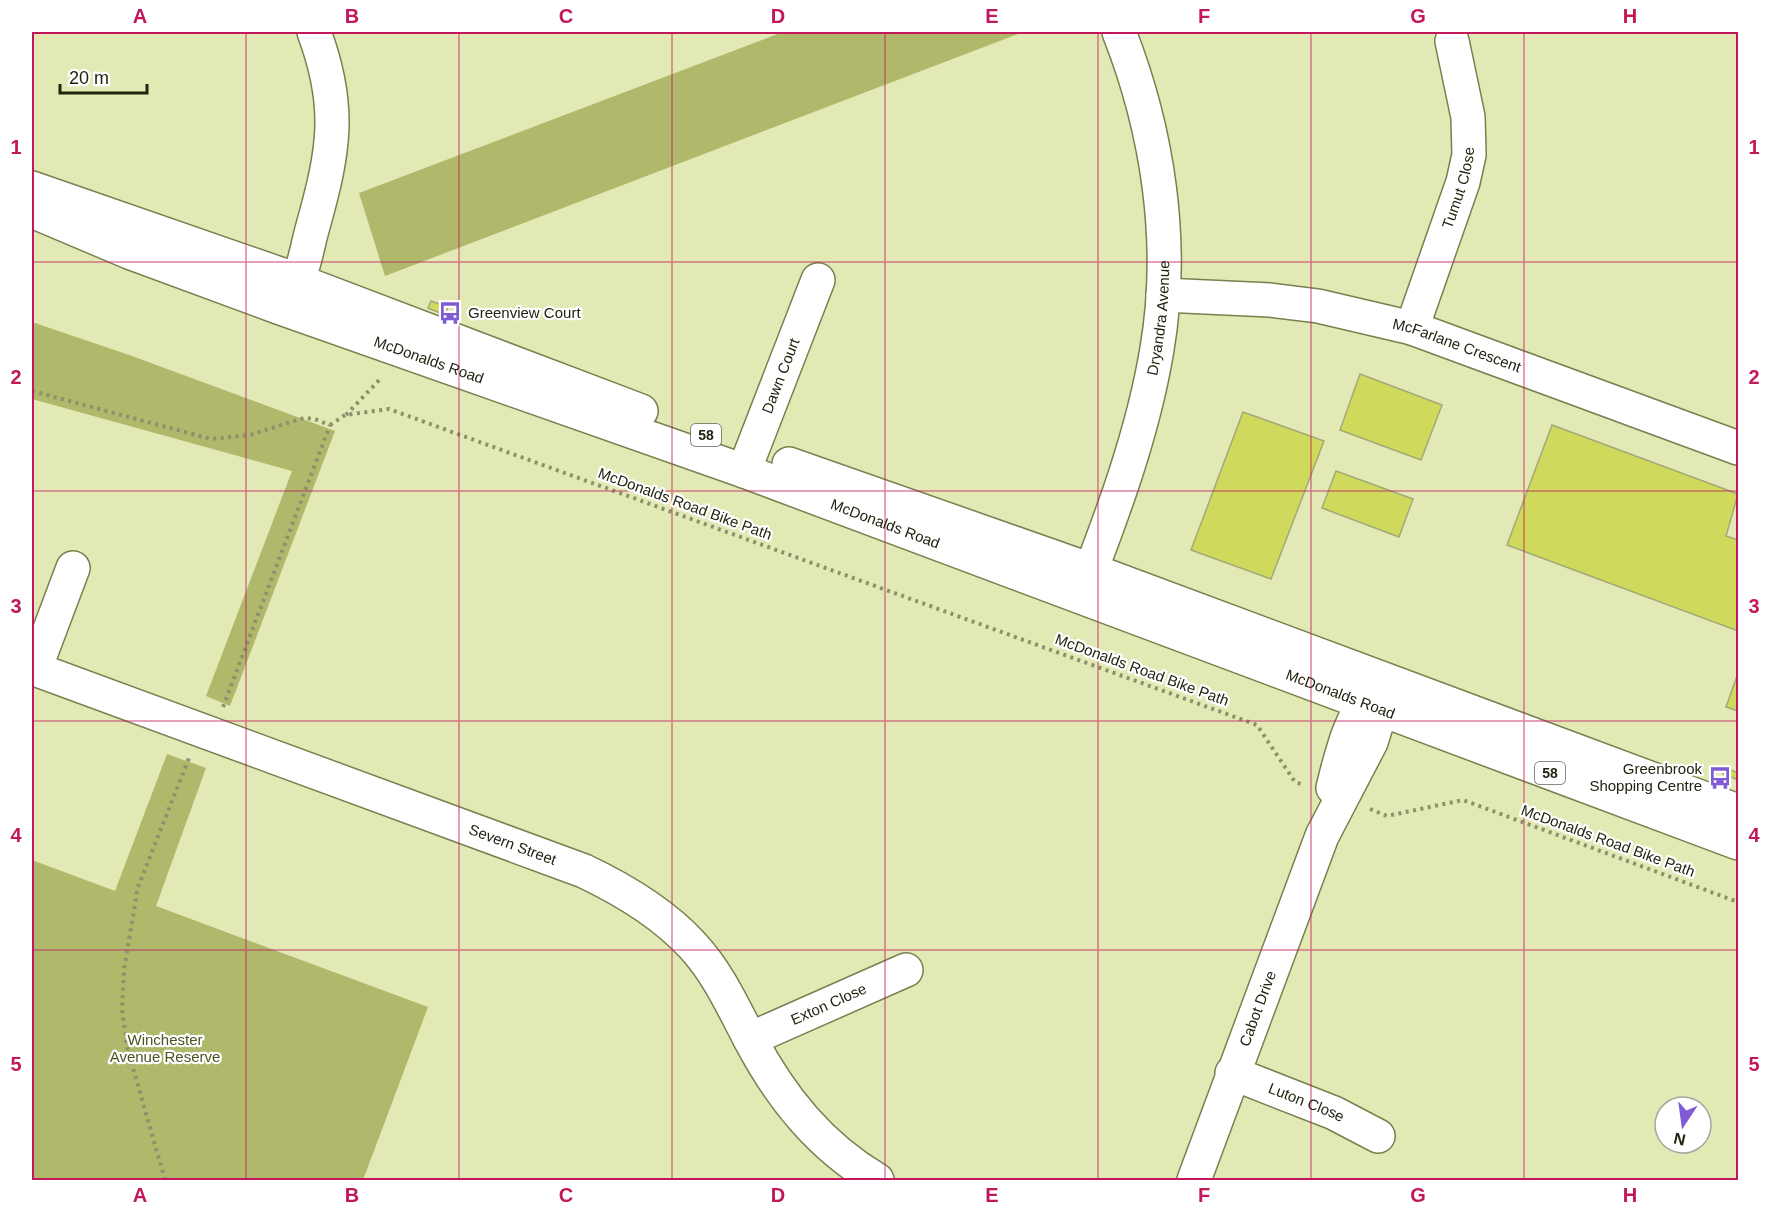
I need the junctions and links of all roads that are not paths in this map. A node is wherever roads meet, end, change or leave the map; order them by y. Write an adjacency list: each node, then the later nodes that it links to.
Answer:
1 (314, 32): 6 (street)
2 (1119, 32): 8 (street, Dryandra Avenue)
3 (1452, 41): 10 (street, Tumut Close)
4 (32, 188): 6 (street, McDonalds Road / 58)
5 (32, 211): 9 (street, McDonalds Road / 58)
6 (289, 277): 9 (street); 12 (street, McDonalds Road / 58)
7 (818, 280): 12 (street, Dawn Court)
8 (1163, 296): 10 (street, McFarlane Crescent); 14 (street, Dryandra Avenue)
9 (278, 307): 12 (street, McDonalds Road / 58)
10 (1412, 328): 11 (street, McFarlane Crescent)
11 (1738, 448)
12 (748, 461): 14 (street, McDonalds Road / 58)
13 (73, 568): 15 (street)
14 (1085, 584): 16 (street, McDonalds Road / 58)
15 (33, 668): 20 (street, Severn Street)
16 (1374, 698): 17 (street, McDonalds Road / 58); 18 (street, McDonalds Road / 58); 21 (street, Cabot Drive)
17 (1738, 811)
18 (1738, 843)
19 (906, 970): 20 (street, Exton Close)
20 (750, 1039): 23 (street, Severn Street)
21 (1232, 1073): 22 (street, Luton Close); 24 (street, Cabot Drive)
22 (1378, 1136)
23 (876, 1180)
24 (1194, 1180)

